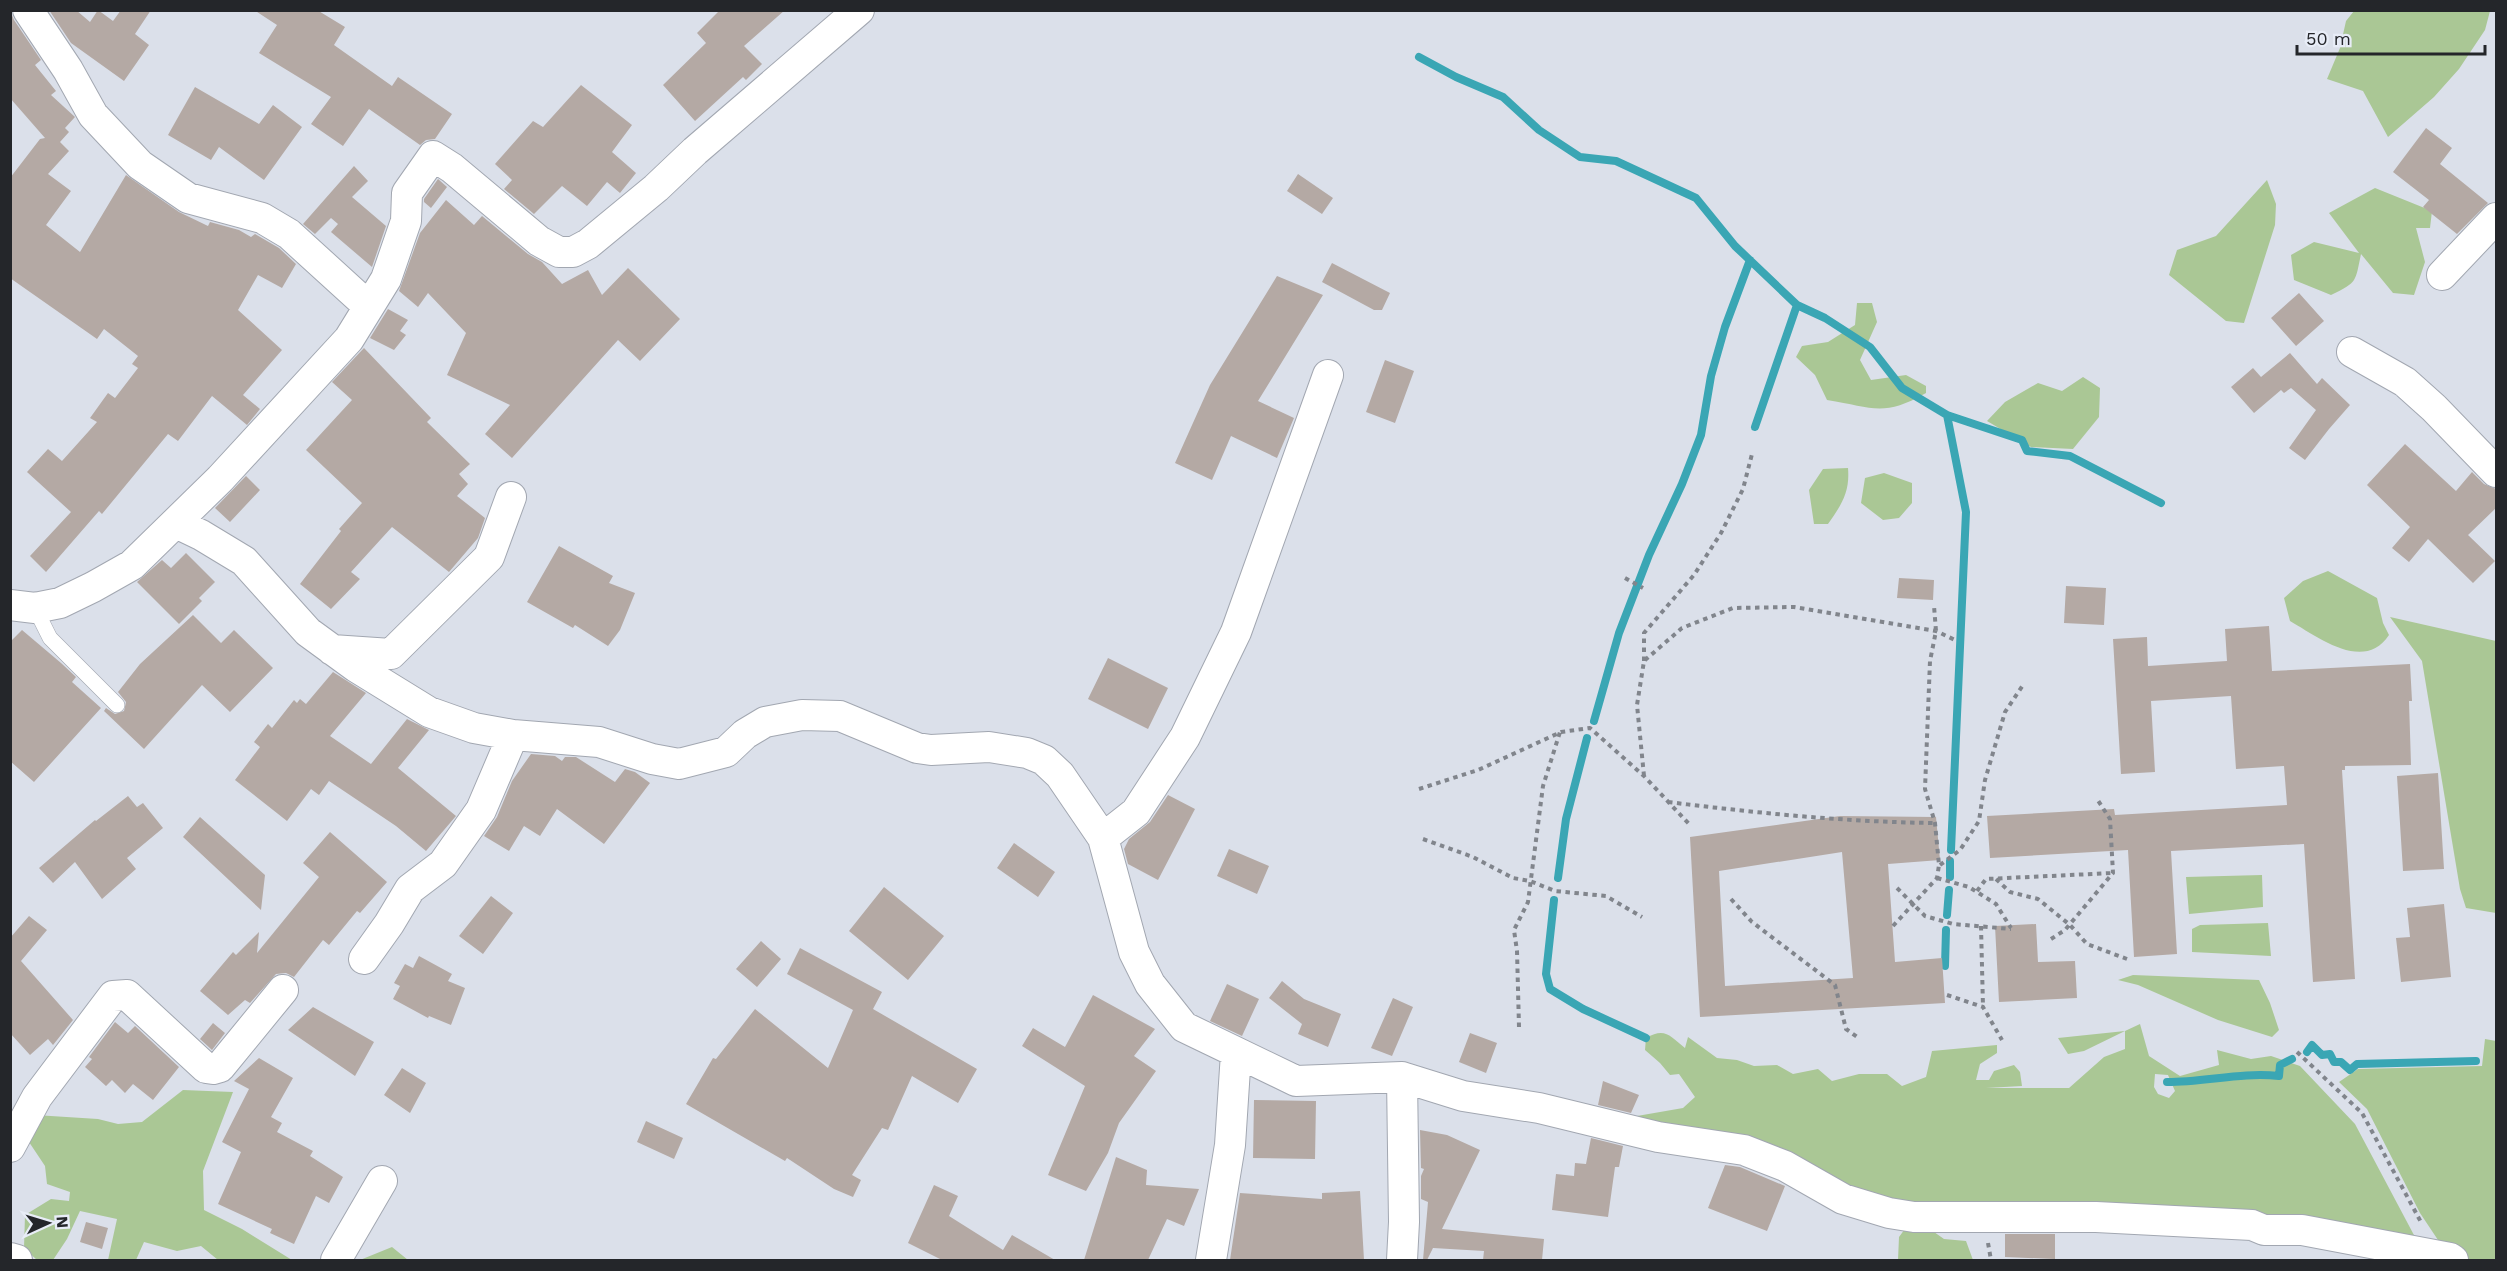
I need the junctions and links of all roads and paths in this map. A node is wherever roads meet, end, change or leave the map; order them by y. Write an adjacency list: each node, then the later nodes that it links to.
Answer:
1 (28, 10): 5 (street)
2 (859, 10): 5 (street)
3 (2496, 218): 4 (street)
4 (2442, 274)
5 (368, 306): 11 (street)
6 (2352, 352): 9 (street)
7 (1328, 375): 30 (street)
8 (1752, 454): 19 (path)
9 (2496, 472)
10 (511, 497): 18 (street)
11 (176, 523): 15 (street); 18 (street)
12 (1625, 578): 13 (path)
13 (1643, 588)
14 (1934, 606): 16 (path)
15 (23, 607): 21 (lane)
16 (1936, 631): 17 (path); 19 (path); 29 (path)
17 (1955, 640)
18 (332, 650): 23 (street)
19 (1644, 661): 24 (path)
20 (2022, 686): 32 (path)
21 (117, 705)
22 (1561, 732): 24 (path); 25 (path); 36 (path)
23 (513, 735): 30 (street); 46 (street)
24 (1644, 776): 27 (path)
25 (1419, 789)
26 (2097, 799): 33 (path)
27 (1667, 802): 28 (path); 29 (path)
28 (1689, 824)
29 (1935, 824): 32 (path)
30 (1104, 838): 55 (street)
31 (1424, 839): 36 (path)
32 (1939, 865): 34 (path)
33 (2113, 873): 35 (path); 42 (path)
34 (1936, 878): 38 (path); 40 (path)
35 (1996, 879): 38 (path); 42 (path)
36 (1530, 881): 41 (path); 51 (path)
37 (1897, 888): 40 (path)
38 (1977, 891): 44 (path)
39 (1731, 899): 52 (path)
40 (1912, 902): 43 (path); 44 (path)
41 (1642, 917)
42 (2070, 925): 45 (path); 47 (path)
43 (1893, 926)
44 (1981, 926): 50 (path)
45 (2051, 939)
46 (364, 959)
47 (2127, 959)
48 (283, 990): 57 (street)
49 (1947, 995): 50 (path)
50 (1983, 1007): 53 (path)
51 (1519, 1027)
52 (1860, 1039)
53 (2002, 1040)
54 (2297, 1052): 60 (path)
55 (1236, 1053): 56 (street); 63 (street)
56 (1402, 1077): 60 (street); 64 (street)
57 (10, 1147)
58 (382, 1181): 62 (street)
59 (10, 1258): 61 (street)
60 (2451, 1259)
61 (17, 1260)
62 (336, 1260)
63 (1211, 1260)
64 (1402, 1260)

